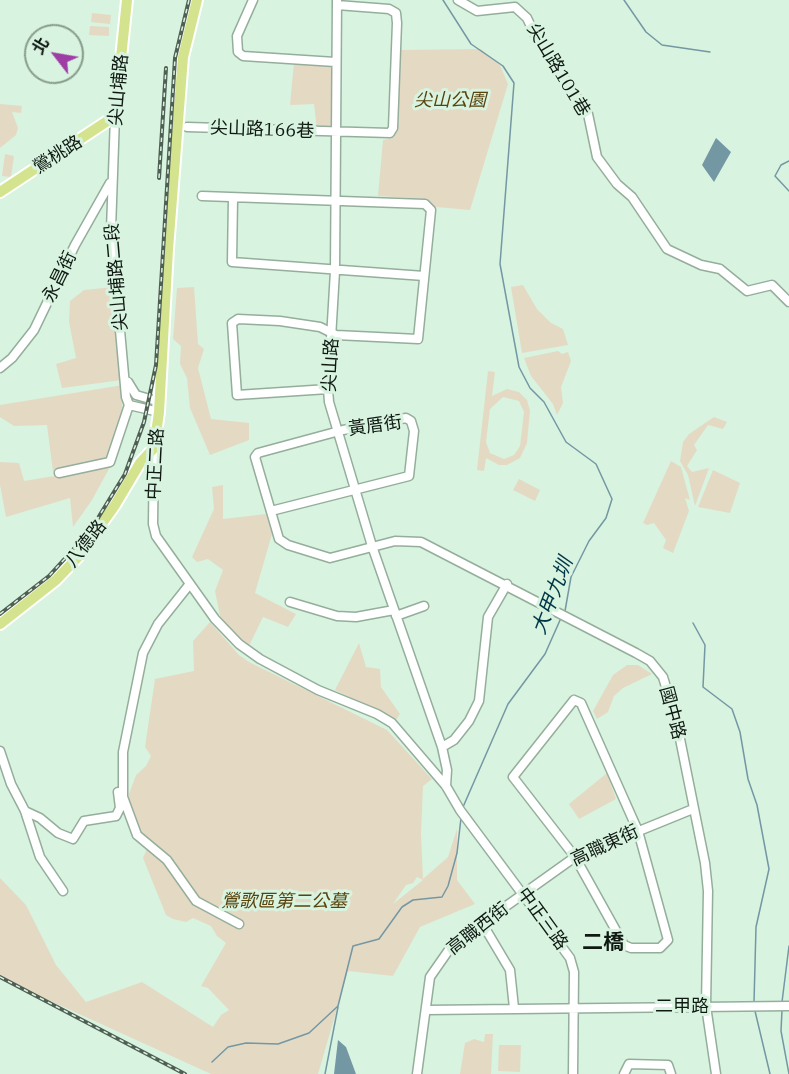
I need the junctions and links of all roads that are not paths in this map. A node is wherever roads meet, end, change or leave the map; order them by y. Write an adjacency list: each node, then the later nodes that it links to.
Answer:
1 (127, 0): 7 (main road, 尖山埔路)
2 (196, 0): 23 (main road, 中正二路)
3 (253, 0): 6 (street)
4 (458, 0): 17 (street, 尖山路101巷)
5 (337, 3): 6 (street, 尖山路); 9 (street, 尖山路166巷)
6 (335, 62): 9 (street, 尖山路)
7 (115, 116): 10 (street, 尖山埔路); 11 (main road, 鶯桃路)
8 (187, 127): 9 (street, 尖山路166巷)
9 (336, 133): 14 (street, 尖山路)
10 (111, 180): 19 (street, 永昌街); 20 (street, 尖山埔路二段)
11 (0, 192)
12 (202, 196): 13 (street)
13 (233, 198): 14 (street); 15 (street)
14 (336, 201): 15 (street, 尖山路); 16 (street)
15 (335, 271): 16 (street); 18 (street, 尖山路)
16 (424, 276): 18 (street)
17 (789, 302)
18 (332, 332): 21 (street, 尖山路); 21 (street)
19 (0, 368)
20 (125, 373): 22 (street); 23 (street)
21 (328, 389): 24 (street, 尖山路)
22 (129, 405): 23 (street); 26 (street)
23 (160, 407): 25 (main road, 中正二路)
24 (336, 432): 27 (street, 尖山路); 27 (street, 黃厝街); 28 (street, 國中路)
25 (154, 448): 31 (street, 中正二路); 35 (main road, 八德路)
26 (59, 472)
27 (355, 490): 28 (street); 29 (street, 尖山路)
28 (271, 511): 29 (street, 國中路)
29 (372, 546): 30 (street, 國中路); 34 (street, 尖山路)
30 (507, 584): 36 (street); 40 (street, 國中路)
31 (189, 585): 38 (street); 39 (street, 中正二路)
32 (290, 602): 34 (street)
33 (424, 606): 34 (street)
34 (395, 613): 36 (street, 尖山路)
35 (0, 624)
36 (442, 747): 39 (street, 尖山路)
37 (0, 751): 41 (street)
38 (122, 782): 41 (street); 47 (street)
39 (446, 786): 45 (street, 中正三路)
40 (693, 809): 42 (street, 高職東街); 48 (street, 國中路)
41 (25, 811): 44 (street)
42 (638, 831): 43 (street, 高職東街); 43 (street); 43 (street)
43 (575, 857): 45 (street, 高職東街)
44 (63, 891)
45 (524, 894): 46 (street, 高職西街); 50 (street, 中正三路)
46 (483, 923): 51 (street); 52 (street, 高職西街)
47 (239, 924)
48 (706, 1006): 49 (street, 二甲路); 50 (street, 二甲路); 57 (street, 國中路)
49 (789, 1006)
50 (574, 1007): 51 (street, 二甲路); 54 (street, 中正三路)
51 (514, 1008): 52 (street, 二甲路)
52 (426, 1010): 53 (street, 高職西街)
53 (417, 1074)
54 (573, 1074)
55 (624, 1074): 56 (street)
56 (671, 1074)
57 (716, 1074)

